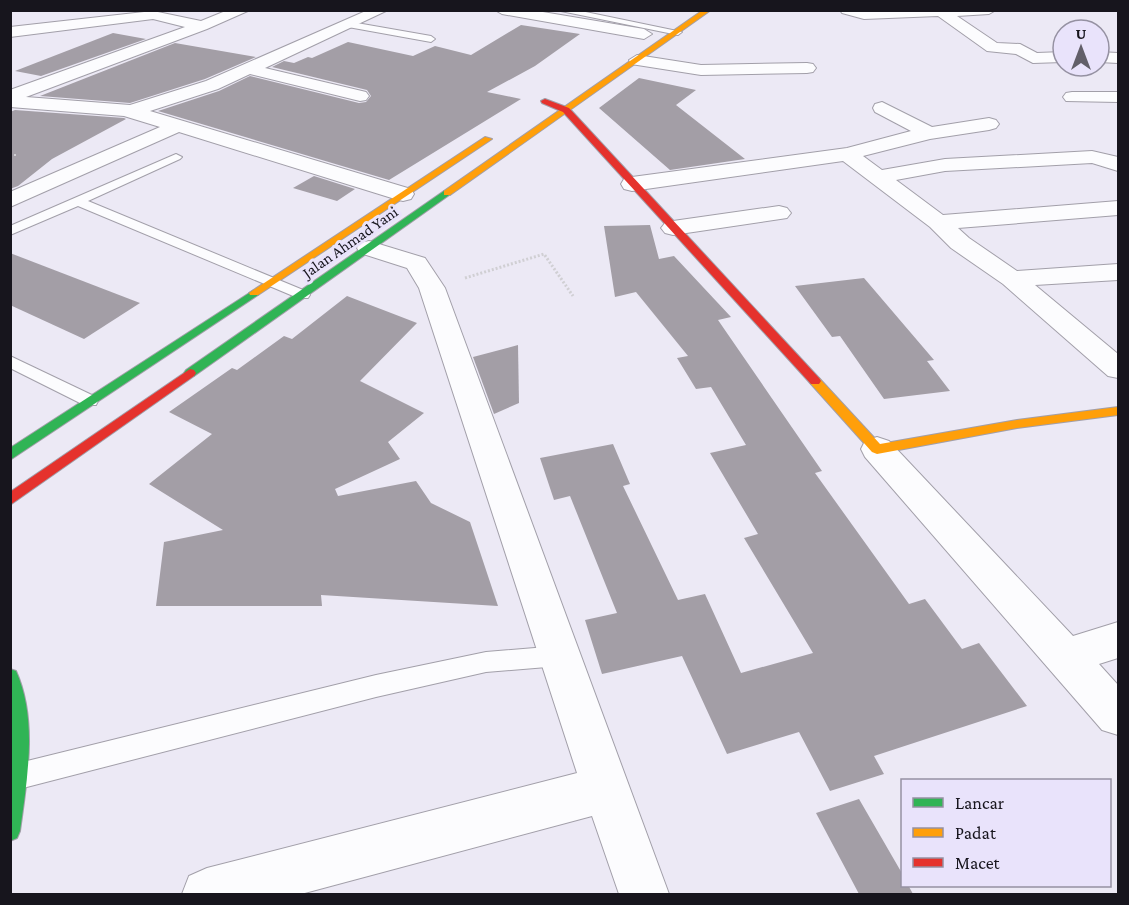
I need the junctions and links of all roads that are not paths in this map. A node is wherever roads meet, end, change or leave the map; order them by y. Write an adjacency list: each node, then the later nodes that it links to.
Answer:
1 (173, 10): 11 (street)
2 (243, 10): 14 (street)
3 (381, 10): 13 (street)
4 (502, 10): 15 (street)
5 (560, 10): 15 (lane)
6 (606, 10): 15 (lane)
7 (708, 10): 12 (main road, Jalan Ahmad Yani)
8 (847, 10): 10 (street)
9 (990, 10): 10 (street)
10 (940, 12): 19 (street)
11 (153, 15): 14 (street); 16 (street)
12 (675, 22): 15 (main road, Jalan Ahmad Yani); 20 (main road, Jalan Ahmad Yani)
13 (351, 25): 17 (lane); 22 (street)
14 (202, 26): 23 (street)
15 (650, 26): 18 (main road, Jalan Ahmad Yani)
16 (10, 32)
17 (431, 39)
18 (624, 47)
19 (1051, 57)
20 (638, 60): 21 (street); 30 (main road, Jalan Ahmad Yani)
21 (807, 68)
22 (250, 69): 24 (street); 31 (street)
23 (10, 96)
24 (360, 96)
25 (1072, 97): 26 (street)
26 (1119, 97)
27 (10, 101): 31 (street)
28 (545, 101): 30 (main road)
29 (882, 108): 35 (street)
30 (566, 110): 40 (main road); 49 (main road, Jalan Ahmad Yani)
31 (132, 111): 33 (street)
32 (989, 124): 35 (street)
33 (180, 125): 41 (street); 42 (street)
34 (498, 132): 41 (main road, Jalan Ahmad Yani)
35 (929, 133): 36 (street)
36 (847, 154): 39 (street); 40 (street)
37 (176, 157): 43 (lane)
38 (1119, 165): 39 (street)
39 (878, 177): 46 (street)
40 (632, 184): 47 (main road)
41 (403, 194): 52 (main road, Jalan Ahmad Yani)
42 (10, 200)
43 (78, 201): 48 (lane); 52 (lane)
44 (1119, 208): 46 (street)
45 (779, 213): 47 (street)
46 (938, 222): 51 (street)
47 (673, 228): 58 (main road)
48 (10, 231)
49 (369, 248): 53 (main road, Jalan Ahmad Yani); 62 (street)
50 (1119, 272): 51 (street)
51 (1012, 279): 55 (street)
52 (270, 282): 53 (lane); 56 (main road, Jalan Ahmad Yani)
53 (303, 295): 60 (main road, Jalan Ahmad Yani)
54 (10, 361): 56 (lane)
55 (1119, 369)
56 (90, 401): 59 (main road, Jalan Ahmad Yani)
57 (1119, 411): 58 (main road)
58 (877, 449): 63 (street)
59 (10, 455)
60 (10, 500)
61 (1119, 640): 63 (street)
62 (559, 656): 66 (lane); 67 (street)
63 (1066, 657): 65 (street)
64 (10, 677): 66 (main road)
65 (1119, 715)
66 (18, 777): 68 (main road)
67 (606, 789): 69 (street); 70 (street)
68 (10, 831)
69 (207, 894)
70 (644, 894)

